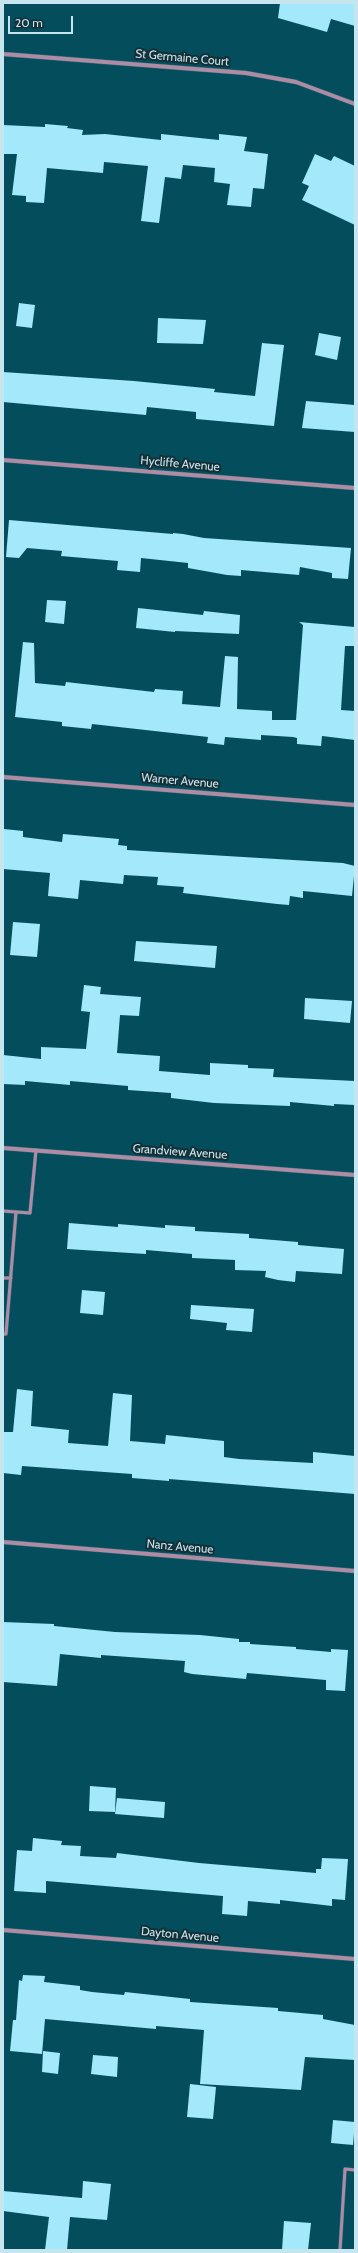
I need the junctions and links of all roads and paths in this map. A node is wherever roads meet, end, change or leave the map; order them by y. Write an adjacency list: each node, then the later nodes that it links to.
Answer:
1 (3, 54): 2 (street, St Germaine Court)
2 (355, 104)
3 (3, 460): 4 (street, Hycliffe Avenue)
4 (355, 488)
5 (3, 777): 6 (street, Warner Avenue)
6 (355, 805)
7 (3, 1148): 8 (street, Grandview Avenue)
8 (36, 1150): 9 (street, Grandview Avenue); 11 (lane)
9 (355, 1175)
10 (3, 1211): 11 (lane)
11 (16, 1212): 13 (lane)
12 (3, 1278): 13 (lane)
13 (11, 1278): 14 (lane)
14 (3, 1334)
15 (3, 1542): 16 (street, Nanz Avenue)
16 (355, 1571)
17 (3, 1930): 18 (street, Dayton Avenue)
18 (355, 1959)
19 (355, 2170): 20 (lane)
20 (340, 2250)

